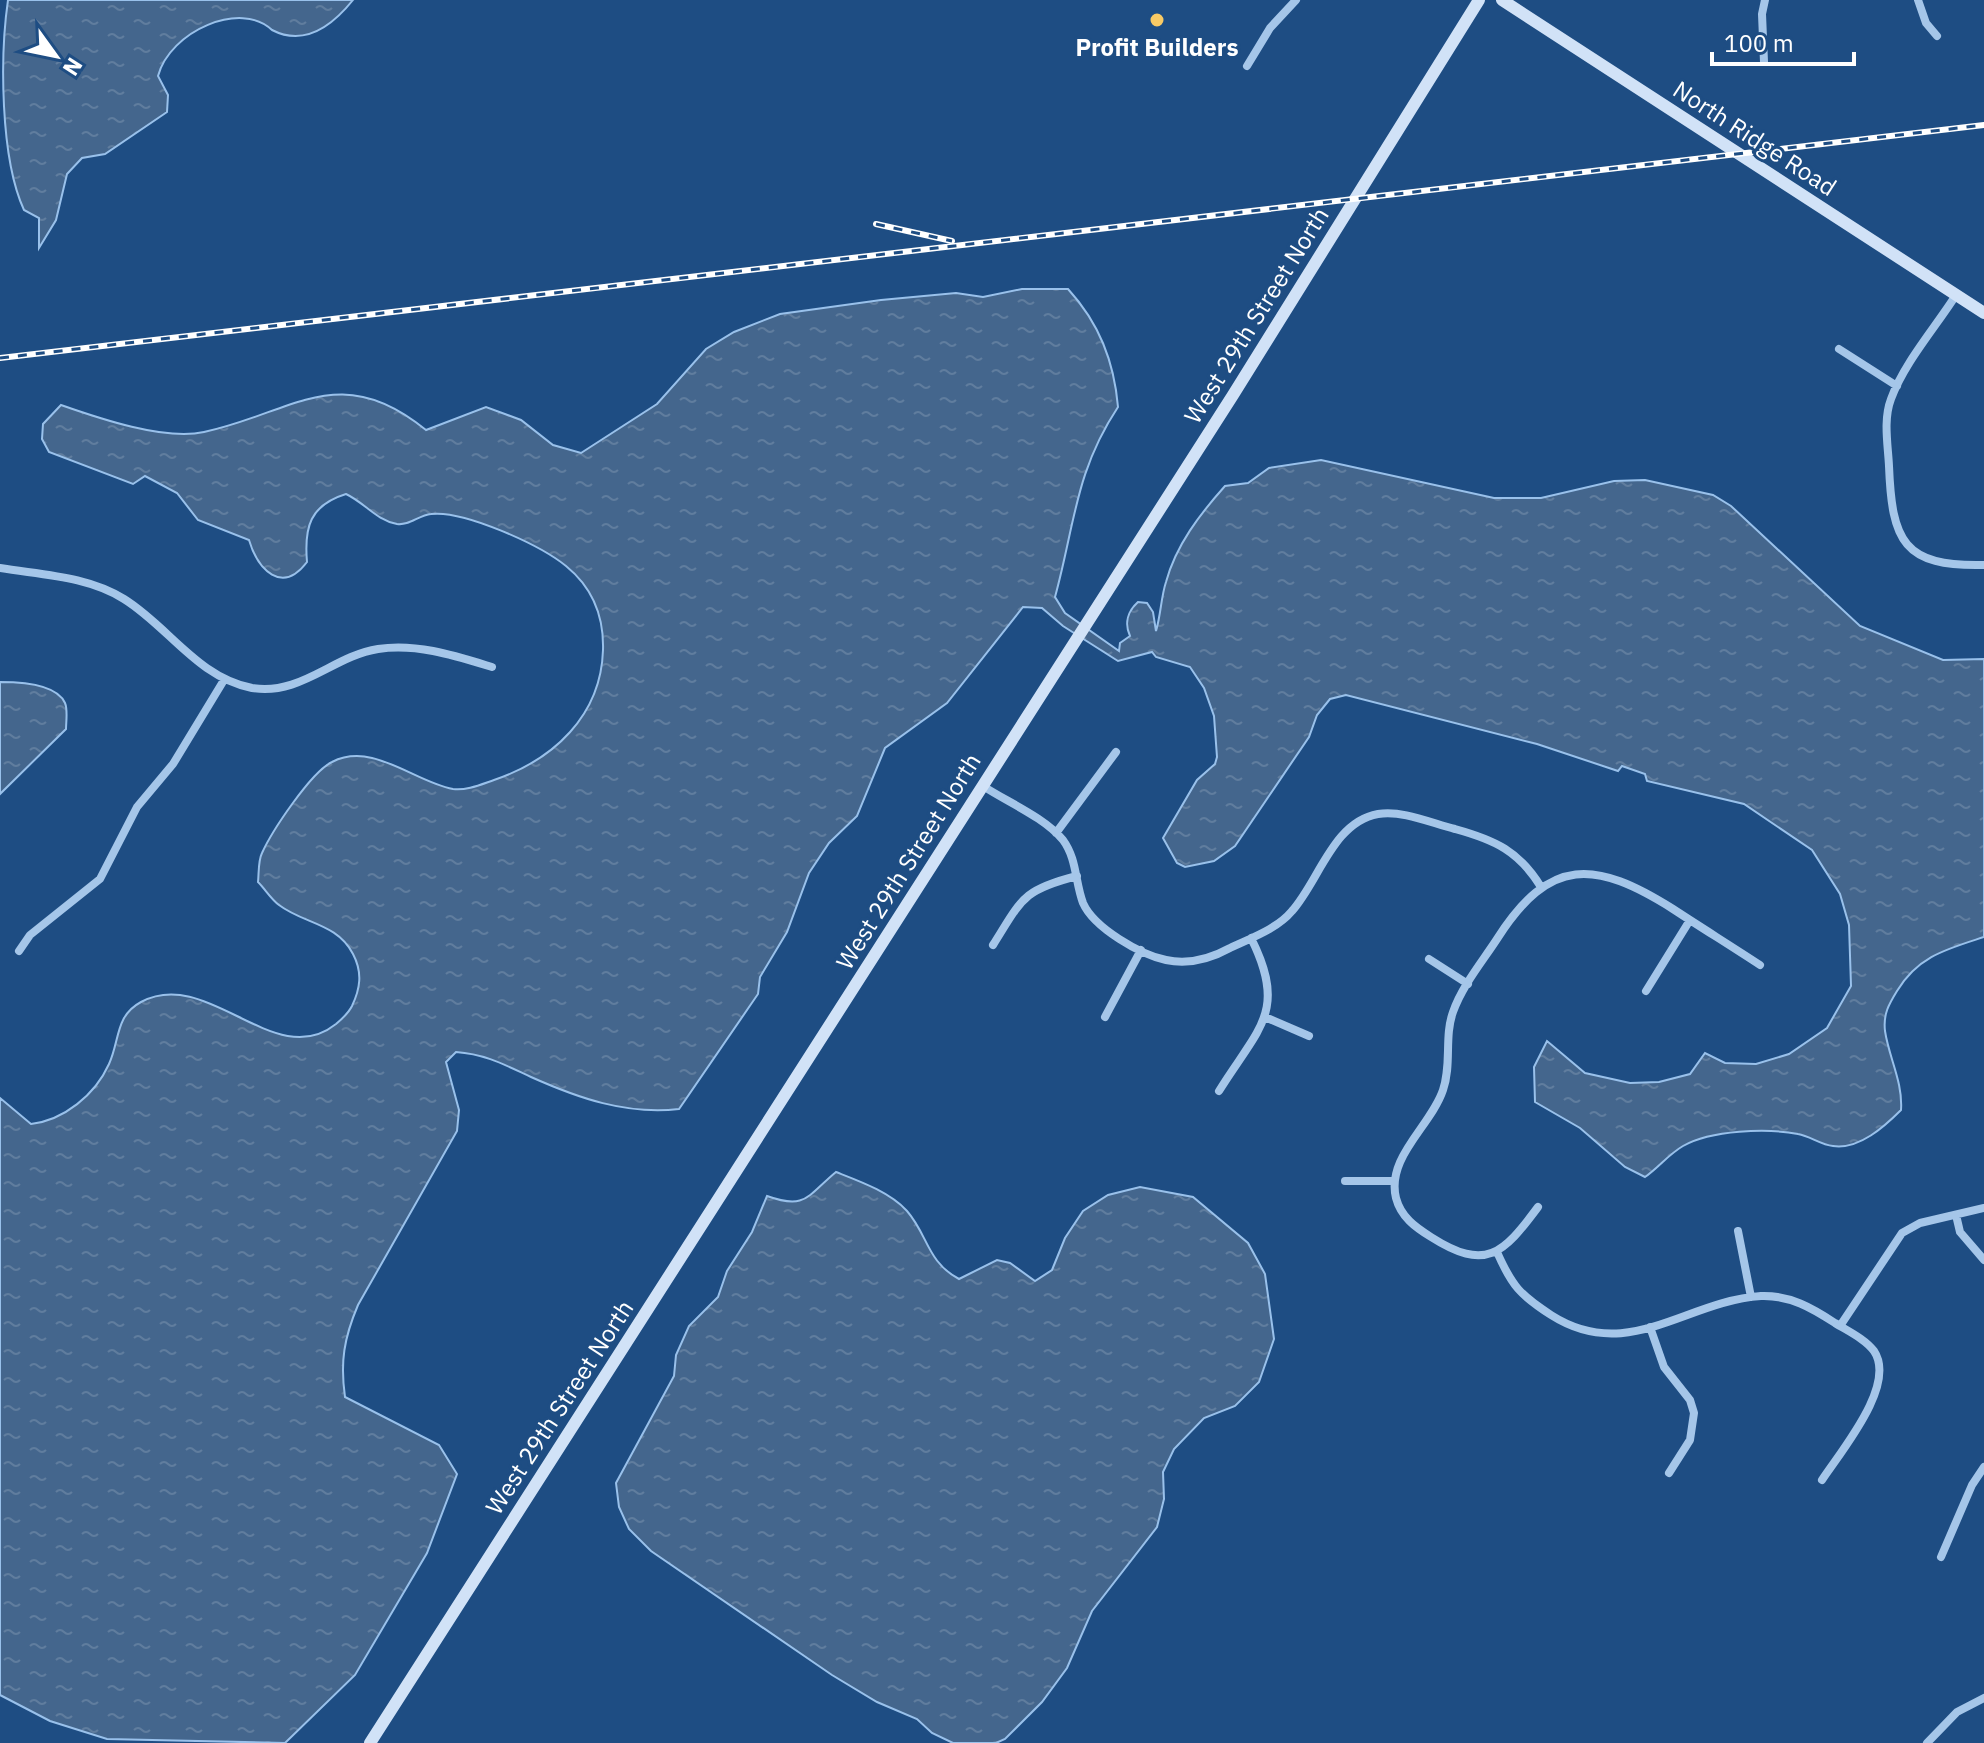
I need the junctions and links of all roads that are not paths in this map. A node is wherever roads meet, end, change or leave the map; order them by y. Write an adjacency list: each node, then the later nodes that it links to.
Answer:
1 (1296, 0): 8 (street)
2 (1479, 0): 18 (main road, West 29th Street North)
3 (1502, 0): 9 (main road, North Ridge Road)
4 (1765, 0): 7 (street)
5 (1918, 0): 6 (street)
6 (1937, 36)
7 (1764, 62)
8 (1247, 66)
9 (1956, 295): 10 (main road, North Ridge Road); 12 (street)
10 (1984, 313)
11 (1839, 349): 12 (street)
12 (1897, 386): 13 (street)
13 (1984, 565)
14 (0, 568): 16 (street)
15 (492, 667): 16 (street)
16 (224, 680): 26 (street)
17 (1116, 752): 19 (street)
18 (983, 786): 19 (street); 52 (main road, West 29th Street North)
19 (1056, 833): 20 (street)
20 (1077, 876): 24 (street); 25 (street)
21 (1541, 887): 22 (street); 23 (street); 29 (street)
22 (1690, 920): 28 (street); 30 (street)
23 (1251, 938): 25 (street); 32 (street)
24 (993, 945)
25 (1141, 950): 31 (street)
26 (19, 951)
27 (1429, 959): 29 (street)
28 (1760, 965)
29 (1468, 984): 36 (street)
30 (1646, 991)
31 (1105, 1017)
32 (1265, 1017): 33 (street); 34 (street)
33 (1309, 1036)
34 (1219, 1091)
35 (1345, 1181): 36 (street)
36 (1394, 1181): 41 (street)
37 (1538, 1207): 41 (street)
38 (1984, 1208): 39 (street)
39 (1956, 1215): 42 (street); 44 (street)
40 (1738, 1231): 43 (street)
41 (1497, 1252): 45 (street)
42 (1984, 1260)
43 (1751, 1297): 44 (street); 45 (street)
44 (1840, 1326): 48 (street)
45 (1650, 1327): 47 (street)
46 (1984, 1467): 49 (street)
47 (1669, 1473)
48 (1822, 1480)
49 (1941, 1557)
50 (1982, 1699): 51 (street); 53 (street)
51 (1984, 1711)
52 (370, 1743)
53 (1927, 1743)

